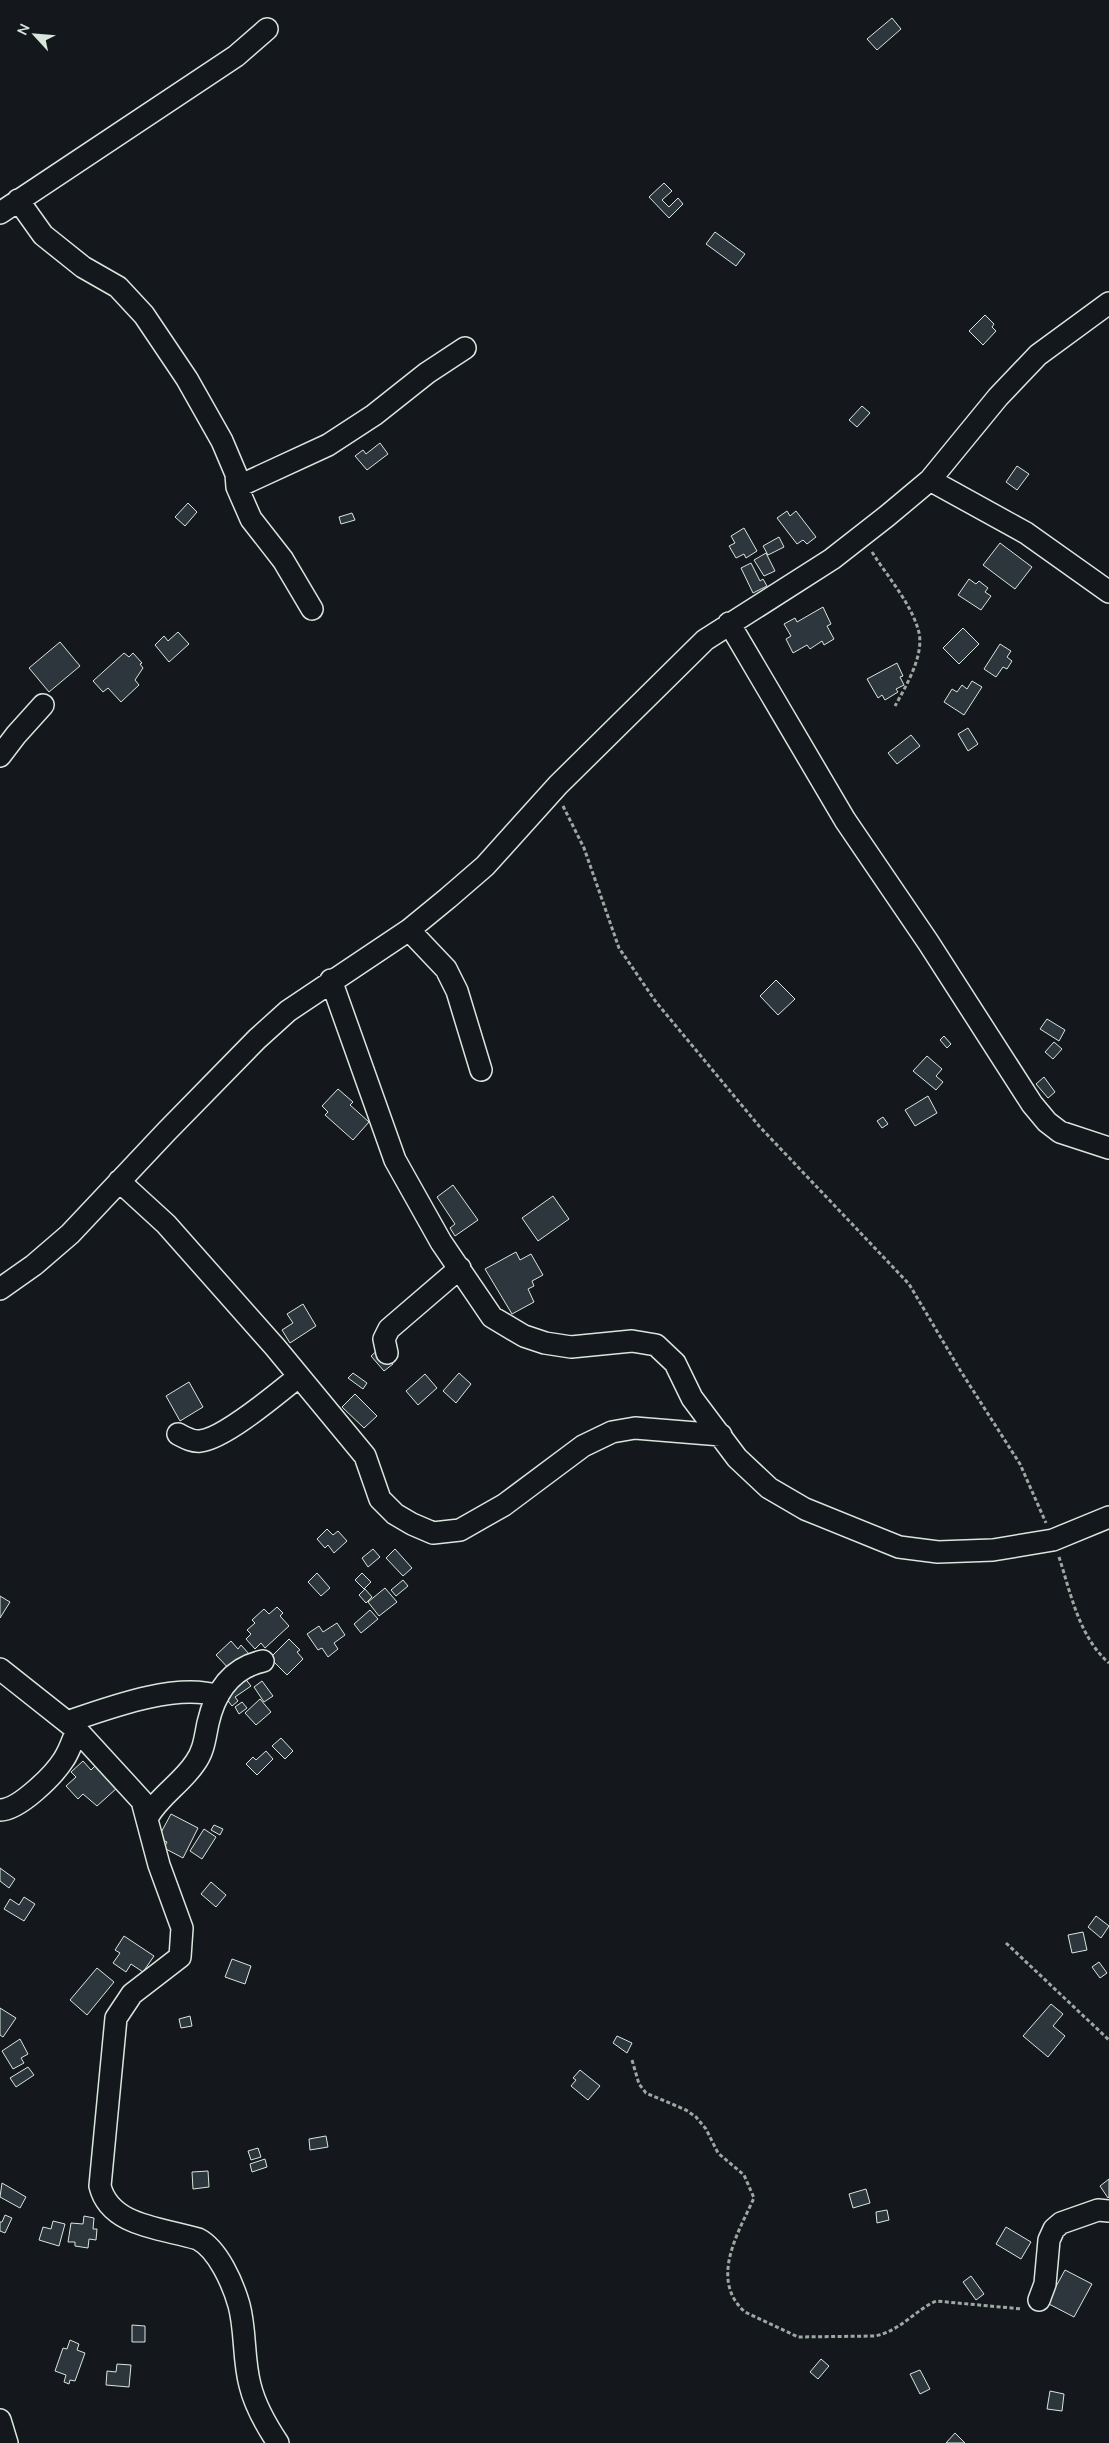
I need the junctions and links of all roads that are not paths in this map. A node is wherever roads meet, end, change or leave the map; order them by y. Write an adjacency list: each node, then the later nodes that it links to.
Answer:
1 (267, 29): 2 (street)
2 (18, 200): 3 (street); 7 (street)
3 (0, 213)
4 (1109, 303): 6 (street)
5 (465, 348): 7 (street)
6 (930, 480): 8 (street); 10 (street)
7 (237, 486): 9 (street)
8 (1109, 592)
9 (312, 609)
10 (729, 623): 13 (street); 16 (street)
11 (44, 705): 12 (street)
12 (0, 756)
13 (410, 930): 14 (street); 15 (street)
14 (331, 980): 17 (street); 18 (street)
15 (481, 1070)
16 (1109, 1148)
17 (119, 1181): 19 (street); 21 (street)
18 (460, 1268): 20 (street); 23 (street)
19 (0, 1289)
20 (387, 1354)
21 (298, 1377): 22 (street); 23 (street)
22 (178, 1434)
23 (721, 1434): 24 (street)
24 (1109, 1517)
25 (263, 1661): 27 (street)
26 (0, 1669): 28 (street)
27 (218, 1696): 28 (street); 30 (street)
28 (72, 1726): 29 (street); 30 (street)
29 (0, 1810)
30 (147, 1818): 35 (street)
31 (1109, 2211): 32 (street)
32 (1039, 2300)
33 (0, 2420): 34 (street)
34 (7, 2443)
35 (278, 2443)

